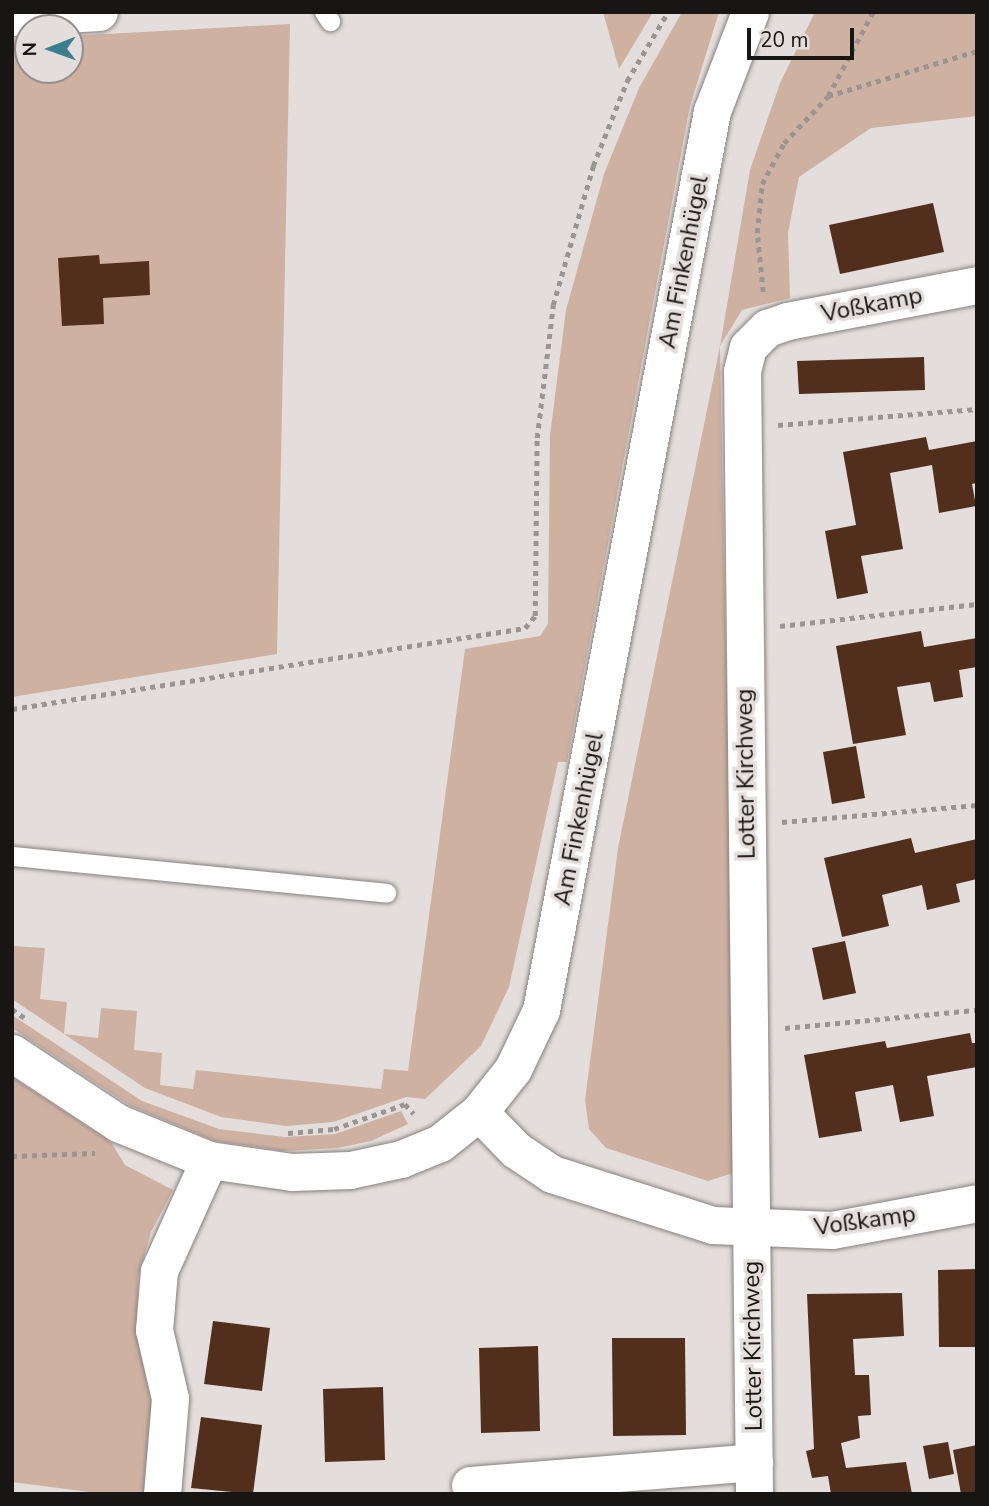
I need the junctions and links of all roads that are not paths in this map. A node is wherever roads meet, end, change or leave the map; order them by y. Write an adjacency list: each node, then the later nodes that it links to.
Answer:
1 (99, 12): 3 (street)
2 (750, 12): 9 (street, Am Finkenhügel)
3 (12, 18)
4 (977, 285): 5 (street, Voßkamp)
5 (767, 328): 12 (street, Lotter Kirchweg)
6 (12, 856): 7 (lane)
7 (386, 893)
8 (12, 1053): 10 (street, Am Finkenhügel)
9 (479, 1112): 10 (street, Am Finkenhügel); 12 (street, Lotter Kirchweg)
10 (209, 1160): 15 (street)
11 (977, 1203): 12 (street, Voßkamp)
12 (752, 1230): 13 (street, Lotter Kirchweg)
13 (754, 1478): 14 (street, Lotter Kirchweg)
14 (470, 1485)
15 (162, 1494)

